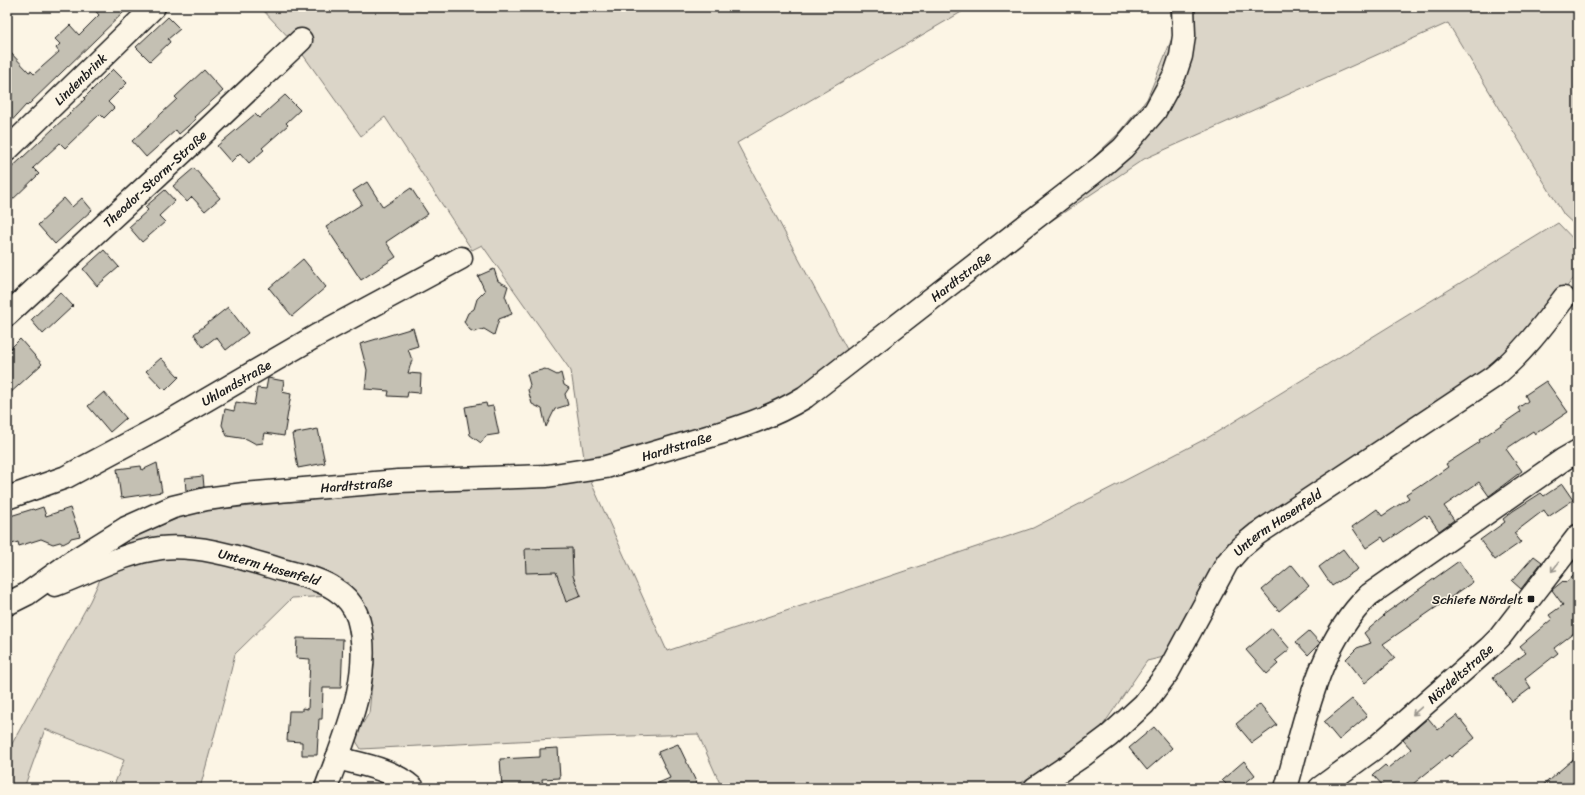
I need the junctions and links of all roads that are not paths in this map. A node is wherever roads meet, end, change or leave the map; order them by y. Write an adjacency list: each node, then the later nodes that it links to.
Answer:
1 (154, 7): 4 (street, Lindenbrink)
2 (1183, 7): 11 (street, Hardtstraße)
3 (301, 40): 7 (street, Theodor-Storm-Straße)
4 (7, 150)
5 (461, 258): 9 (street, Uhlandstraße)
6 (1564, 298): 16 (street, Unterm Hasenfeld)
7 (7, 315)
8 (1578, 451): 17 (street)
9 (7, 498)
10 (1578, 536): 18 (street, Nördeltstraße, one-way to 18)
11 (27, 594): 12 (street, Hardtstraße); 13 (street, Unterm Hasenfeld)
12 (7, 604)
13 (337, 758): 14 (street, Unterm Hasenfeld); 15 (street)
14 (326, 788)
15 (413, 788)
16 (1035, 788)
17 (1286, 788)
18 (1320, 788)

